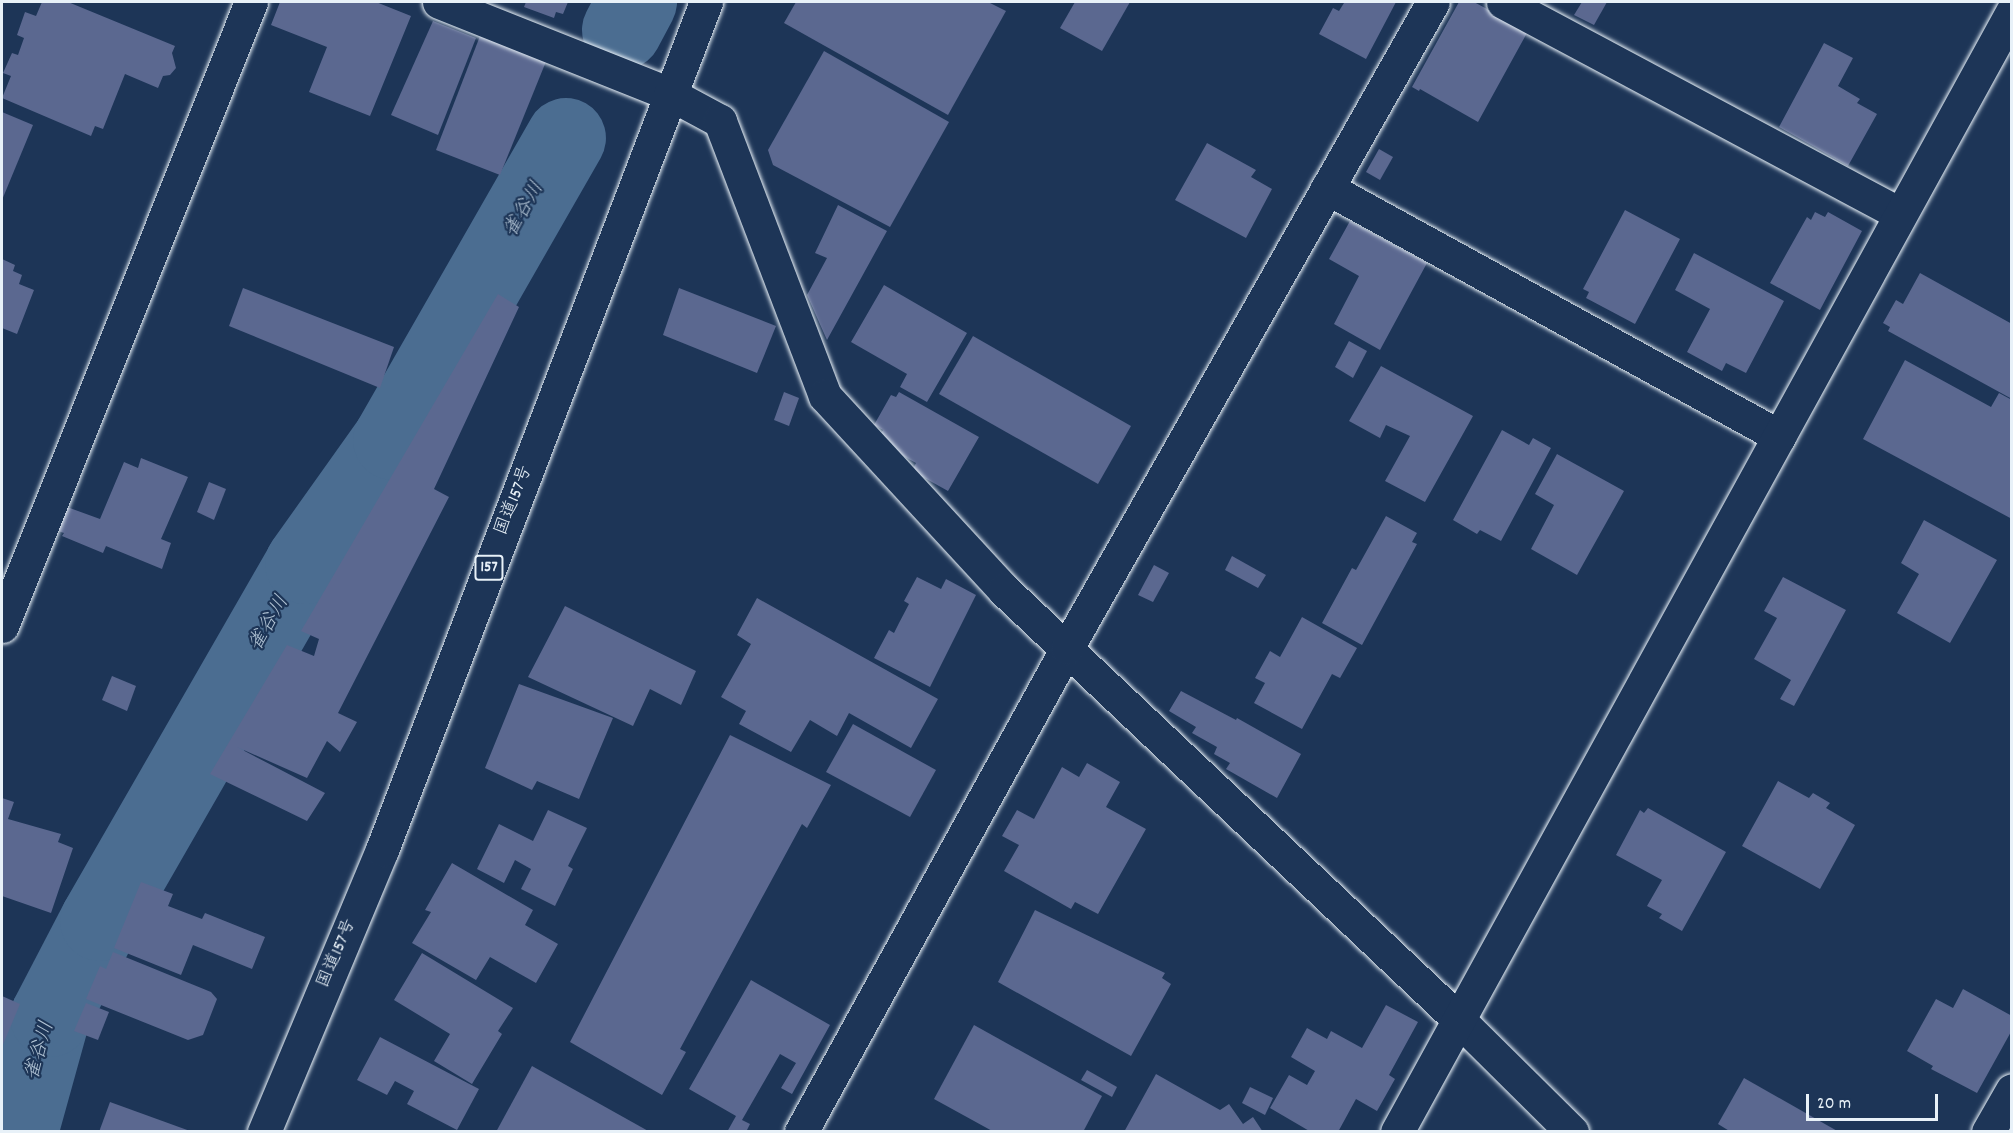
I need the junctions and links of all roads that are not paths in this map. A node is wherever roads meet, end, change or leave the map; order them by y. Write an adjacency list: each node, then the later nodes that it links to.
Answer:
1 (251, 2): 11 (main road)
2 (439, 2): 7 (main road)
3 (706, 2): 7 (main road, 国道157号 / 157)
4 (1433, 2): 8 (main road)
5 (1503, 2): 9 (main road)
6 (2012, 12): 9 (main road)
7 (670, 94): 12 (main road); 14 (main road, 国道157号 / 157)
8 (1327, 188): 10 (main road); 12 (main road)
9 (1900, 214): 10 (main road)
10 (1779, 436): 13 (main road)
11 (2, 626)
12 (1067, 648): 13 (main road); 15 (main road)
13 (1459, 1020): 16 (main road); 17 (main road)
14 (264, 1131)
15 (801, 1131)
16 (1397, 1131)
17 (1572, 1131)

